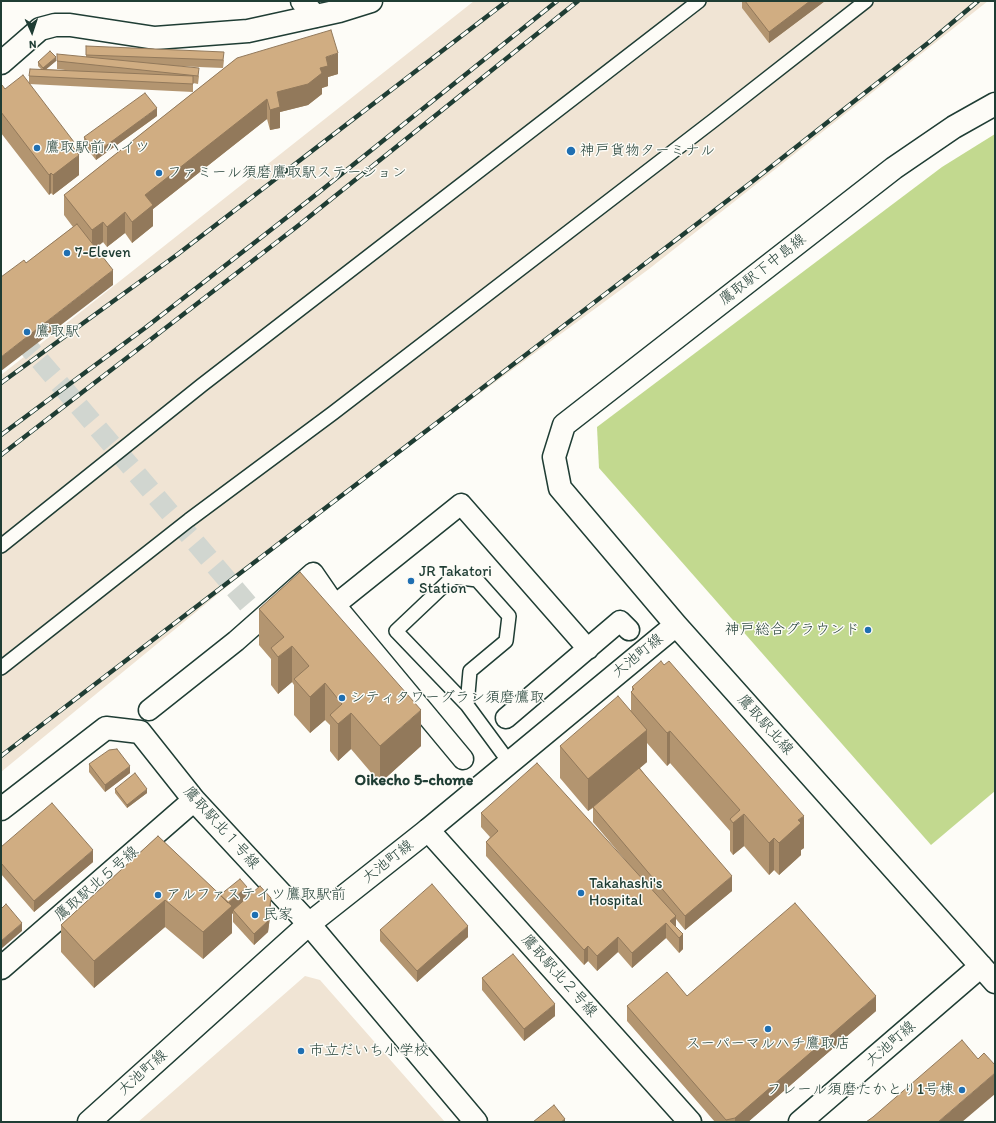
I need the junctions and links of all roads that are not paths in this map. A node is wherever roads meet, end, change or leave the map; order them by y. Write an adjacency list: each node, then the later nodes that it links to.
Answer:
1 (371, 1): 4 (street)
2 (699, 1): 8 (lane)
3 (866, 1): 13 (lane)
4 (309, 9): 5 (street)
5 (1, 63)
6 (995, 104): 7 (street, 鷹取駅下中島線)
7 (554, 457): 10 (street, 鷹取駅北線)
8 (1, 546)
9 (334, 605): 12 (street); 15 (street); 17 (street)
10 (676, 624): 18 (street, 大池町線); 23 (street, 鷹取駅北線)
11 (629, 630): 12 (street)
12 (588, 649): 16 (street)
13 (1, 668)
14 (467, 705): 14 (lane); 18 (lane)
15 (149, 710)
16 (506, 718)
17 (464, 758)
18 (510, 762): 21 (street, 大池町線)
19 (194, 800): 20 (street, 鷹取駅北１号線); 22 (street, 鷹取駅北１号線); 24 (street, 鷹取駅北５号線)
20 (1, 809)
21 (428, 830): 22 (street, 大池町線); 28 (street, 鷹取駅北２号線)
22 (309, 924): 26 (street, 大池町線); 27 (street, 鷹取駅北１号線)
23 (981, 966): 25 (street, 鷹取駅北線); 29 (street, 大池町線)
24 (1, 968)
25 (995, 982)
26 (89, 1122)
27 (476, 1122)
28 (690, 1122)
29 (800, 1122)

